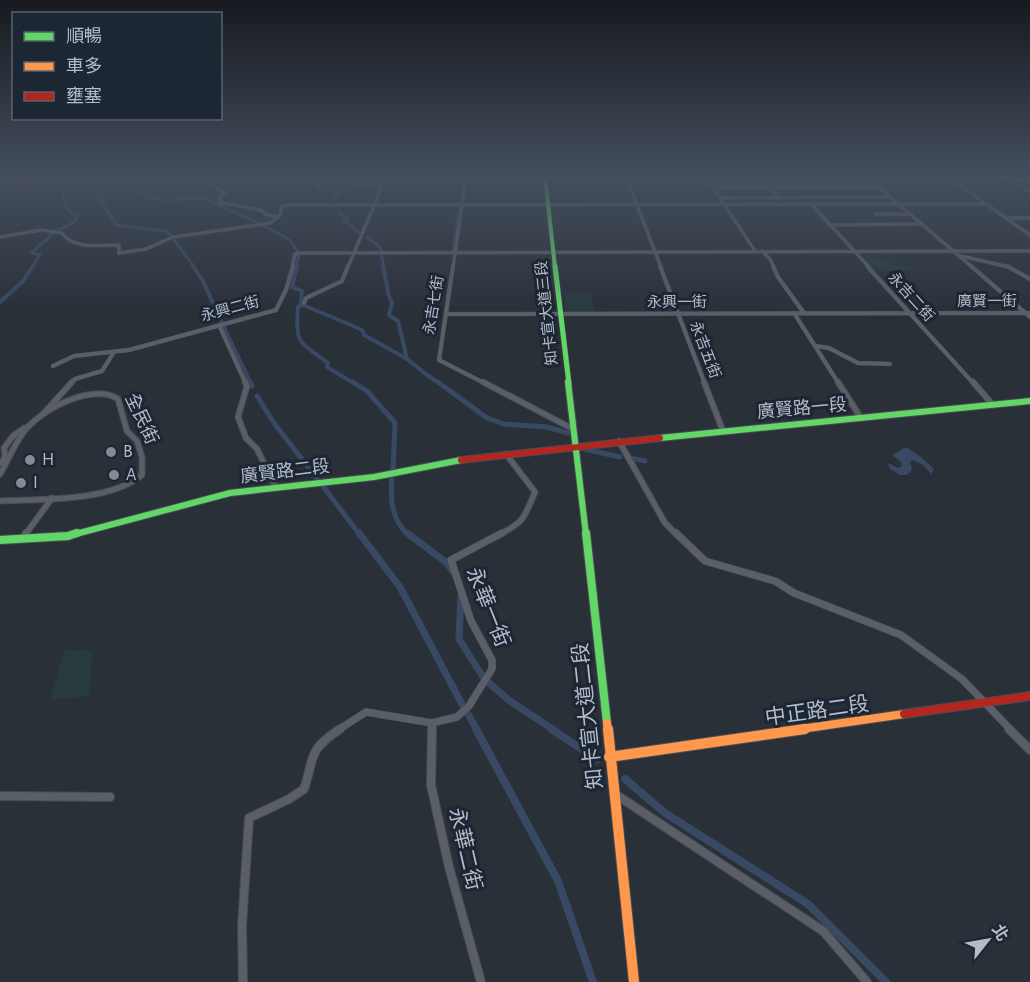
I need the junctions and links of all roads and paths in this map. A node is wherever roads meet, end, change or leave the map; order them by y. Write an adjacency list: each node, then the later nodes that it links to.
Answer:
1 (271, 223): 11 (street)
2 (367, 223): 20 (street)
3 (458, 223): 17 (street, 永吉七街)
4 (550, 223): 18 (street, 知卡宣大道三段)
5 (644, 223): 12 (street, 永吉五街)
6 (736, 223): 13 (street)
7 (1013, 223): 10 (street)
8 (922, 224): 9 (street); 15 (street)
9 (829, 225): 19 (street, 永吉二街)
10 (1030, 235)
11 (0, 237)
12 (654, 251): 13 (street, 永興二街); 18 (street, 永興二街); 28 (street, 永吉五街)
13 (755, 251): 14 (street, 永興二街)
14 (762, 251): 19 (street, 永興二街); 24 (street)
15 (954, 251): 16 (street, 永興二街); 19 (street, 永興二街); 21 (street)
16 (1030, 251)
17 (454, 252): 18 (street, 永興二街); 20 (street, 永興二街); 26 (street, 永吉七街)
18 (554, 252): 27 (street, 知卡宣大道三段)
19 (853, 252): 25 (street, 永吉二街)
20 (354, 253): 23 (street); 31 (street, 永興二街)
21 (959, 256): 22 (street); 30 (street)
22 (1030, 277)
23 (304, 303)
24 (804, 313): 25 (street, 永興一街); 29 (street, 永興一街)
25 (909, 313): 30 (street, 廣賢一街); 37 (street, 永吉二街)
26 (446, 314): 27 (street, 永興一街); 39 (street, 永吉七街)
27 (561, 314): 28 (street, 永興一街); 39 (street, 知卡宣大道三段)
28 (678, 314): 29 (street, 永興一街); 40 (street, 永吉五街)
29 (794, 314): 32 (street)
30 (1029, 314)
31 (219, 325): 33 (street, 永興二街); 46 (street)
32 (816, 346): 34 (street); 38 (street)
33 (114, 352): 35 (street, 永興二街); 44 (street)
34 (890, 364)
35 (53, 366)
36 (1030, 401): 37 (street, 廣賢路一段)
37 (993, 405): 38 (street, 廣賢路一段)
38 (861, 418): 40 (street, 廣賢路一段)
39 (573, 429): 42 (street, 知卡宣大道三段)
40 (723, 431): 41 (street, 廣賢路一段)
41 (619, 441): 42 (street, 廣賢路一段); 52 (street)
42 (576, 447): 43 (street, 廣賢路二段); 55 (street, 知卡宣大道二段)
43 (506, 454): 46 (street, 廣賢路二段); 53 (street, 永華一街)
44 (0, 468)
45 (0, 474): 47 (street, 全民街)
46 (276, 488): 49 (street, 廣賢路二段)
47 (52, 498): 48 (street, 全民街); 49 (street)
48 (0, 501)
49 (22, 539): 50 (street, 廣賢路二段)
50 (0, 540)
51 (1030, 696): 52 (street, 中正路二段)
52 (985, 702): 54 (street); 55 (street, 中正路二段)
53 (432, 723): 59 (street, 永華一街); 60 (street, 永華二街)
54 (1030, 750)
55 (609, 758): 56 (street, 知卡宣大道二段)
56 (613, 793): 61 (street, 知卡宣大道二段); 62 (street)
57 (0, 796): 58 (street)
58 (110, 797)
59 (243, 982)
60 (481, 982)
61 (634, 982)
62 (867, 982)

